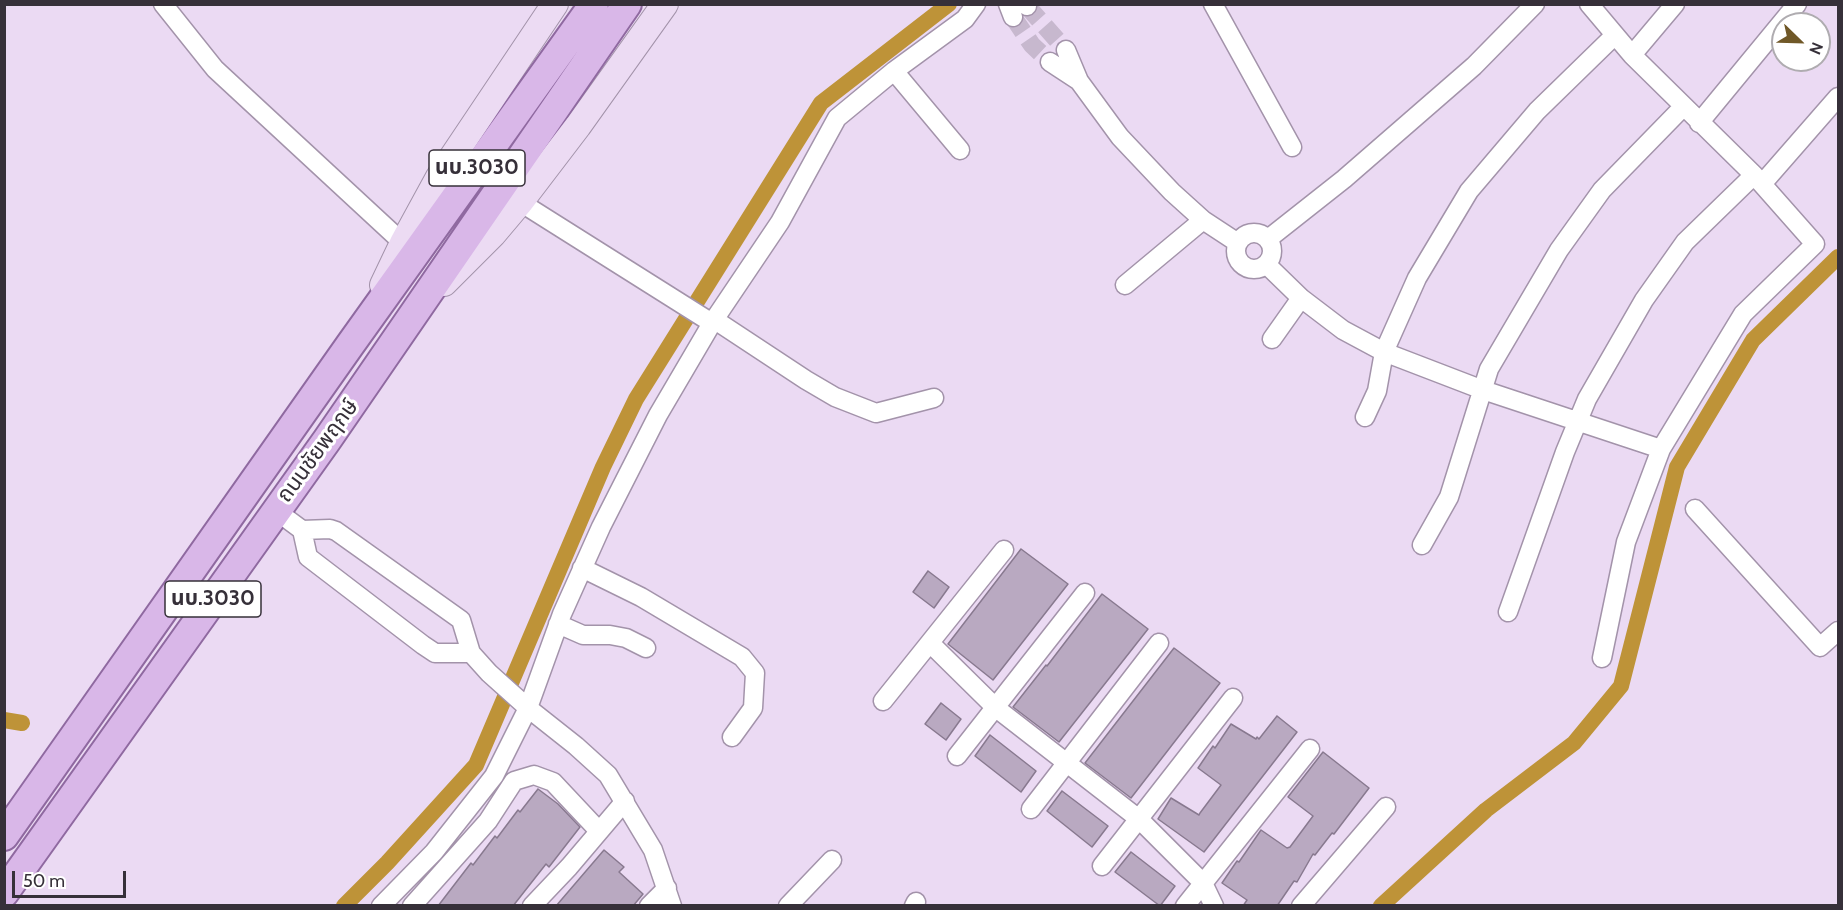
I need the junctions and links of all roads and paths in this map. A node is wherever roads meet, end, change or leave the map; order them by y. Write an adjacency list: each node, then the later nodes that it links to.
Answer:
1 (163, 4): 27 (street)
2 (555, 4): 27 (main road)
3 (594, 4): 34 (main road, ถนนชัยพฤกษ์ / นบ.3030)
4 (627, 4): 32 (main road, ถนนชัยพฤกษ์ / นบ.3030)
5 (665, 4): 24 (main road)
6 (976, 4): 16 (street)
7 (1213, 4): 21 (street)
8 (1535, 4): 26 (street)
9 (1589, 4): 12 (street)
10 (1674, 4): 14 (street)
11 (1797, 4): 20 (street)
12 (1614, 36): 14 (street); 36 (street)
13 (1066, 50): 17 (street)
14 (1632, 55): 19 (street)
15 (1050, 62): 17 (street)
16 (894, 71): 22 (street); 33 (street)
17 (1079, 81): 25 (street)
18 (1839, 97): 23 (street)
19 (1683, 107): 20 (street); 37 (street)
20 (1699, 123): 23 (street)
21 (1292, 147)
22 (960, 150)
23 (1758, 180): 40 (street); 41 (street)
24 (520, 202): 32 (main road); 33 (street)
25 (1203, 220): 28 (street); 30 (street)
26 (1268, 239): 28 (street); 29 (street)
27 (403, 243): 34 (main road)
28 (1238, 243): 29 (street)
29 (1266, 264): 31 (street)
30 (1125, 285)
31 (1301, 298): 35 (street); 36 (street)
32 (420, 305): 43 (main road, ถนนชัยพฤกษ์ / นบ.3030)
33 (712, 321): 38 (street); 47 (street)
34 (360, 331): 70 (main road, ถนนชัยพฤกษ์ / นบ.3030)
35 (1272, 339)
36 (1384, 352): 37 (street); 39 (street)
37 (1482, 390): 40 (street); 45 (street)
38 (934, 398)
39 (1365, 417)
40 (1577, 422): 41 (street); 49 (street)
41 (1661, 449): 56 (street)
42 (1695, 509): 51 (street)
43 (275, 510): 44 (street); 75 (main road, ถนนชัยพฤกษ์ / นบ.3030)
44 (302, 530): 55 (street); 55 (street)
45 (1422, 545)
46 (1004, 550): 52 (street)
47 (582, 568): 50 (street); 61 (street)
48 (1085, 593): 60 (street)
49 (1508, 612)
50 (558, 624): 54 (street); 59 (street)
51 (1839, 631)
52 (930, 643): 58 (street); 60 (street)
53 (1159, 643): 64 (street)
54 (646, 648)
55 (471, 653): 59 (street)
56 (1602, 658)
57 (1233, 698): 68 (street)
58 (883, 701)
59 (524, 705): 65 (street); 76 (street)
60 (996, 708): 63 (street); 64 (street)
61 (732, 738)
62 (1310, 749): 73 (street)
63 (957, 756)
64 (1068, 762): 67 (street); 68 (street)
65 (625, 801): 69 (street); 74 (street)
66 (1386, 807): 84 (street)
67 (1031, 809)
68 (1139, 819): 72 (street); 73 (street)
69 (599, 831): 77 (street); 78 (street)
70 (4, 836)
71 (832, 860): 81 (street)
72 (1102, 866)
73 (1203, 883): 82 (street); 83 (street)
74 (667, 888): 79 (street); 80 (street)
75 (4, 893)
76 (381, 906)
77 (412, 906)
78 (532, 906)
79 (649, 906)
80 (672, 906)
81 (788, 906)
82 (1185, 906)
83 (1214, 906)
84 (1301, 906)

